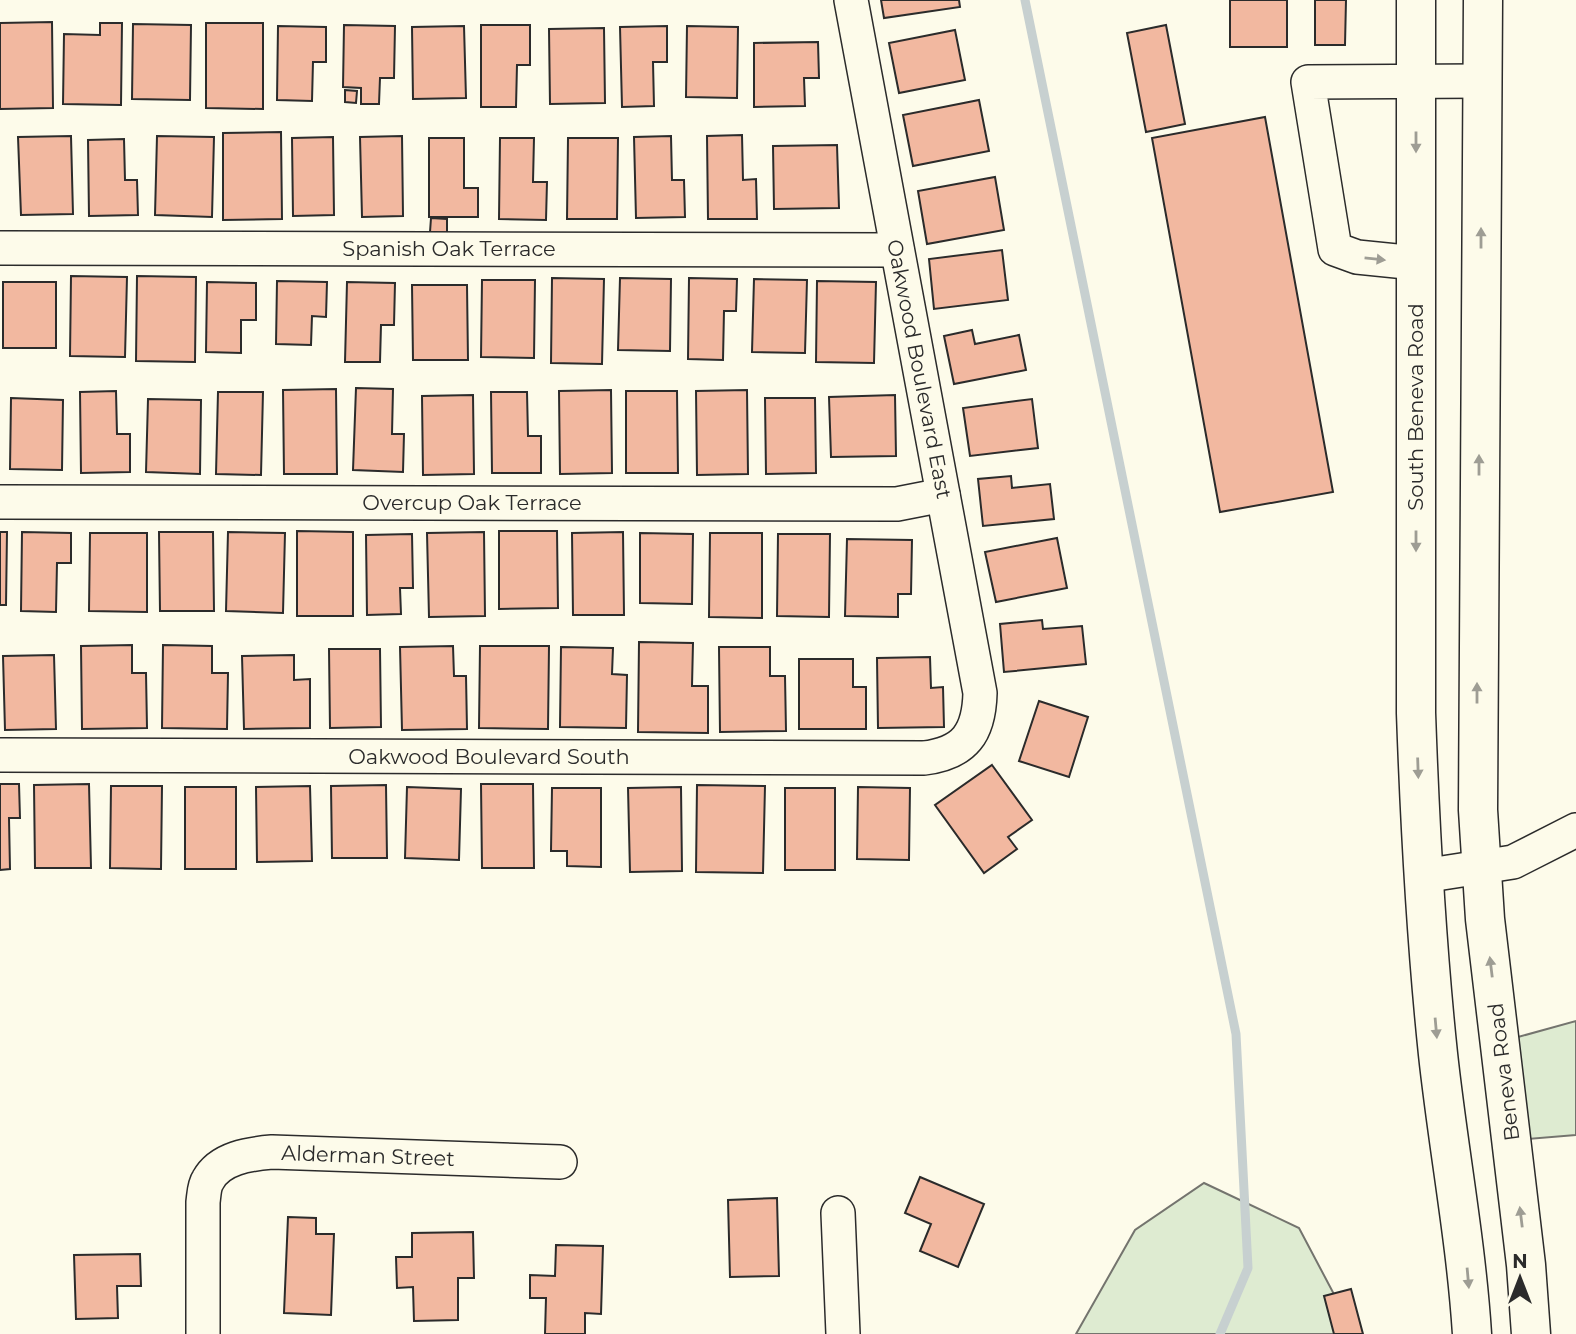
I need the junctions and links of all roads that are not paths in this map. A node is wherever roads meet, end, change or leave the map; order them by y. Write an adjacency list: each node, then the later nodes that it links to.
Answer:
1 (851, 0): 7 (street, Oakwood Boulevard East)
2 (1416, 0): 4 (main road, South Beneva Road)
3 (1483, 0): 5 (main road)
4 (1416, 81): 5 (street); 8 (main road, South Beneva Road, one-way to 8); 8 (street, one-way to 8)
5 (1482, 81): 14 (main road, Beneva Road, one-way to 5)
6 (0, 248): 7 (street, Spanish Oak Terrace)
7 (897, 250): 9 (street, Oakwood Boulevard East)
8 (1416, 263): 15 (main road, South Beneva Road, one-way to 15)
9 (943, 495): 10 (street, Overcup Oak Terrace); 11 (street, Oakwood Boulevard East)
10 (0, 502)
11 (971, 736): 12 (street, Oakwood Boulevard South)
12 (0, 755)
13 (1576, 830): 14 (street)
14 (1481, 867): 15 (street); 21 (main road, Beneva Road, one-way to 14)
15 (1423, 876): 20 (main road, one-way to 20)
16 (560, 1162): 18 (street, Alderman Street)
17 (838, 1213): 19 (street)
18 (203, 1334)
19 (843, 1334)
20 (1472, 1334)
21 (1531, 1334)

